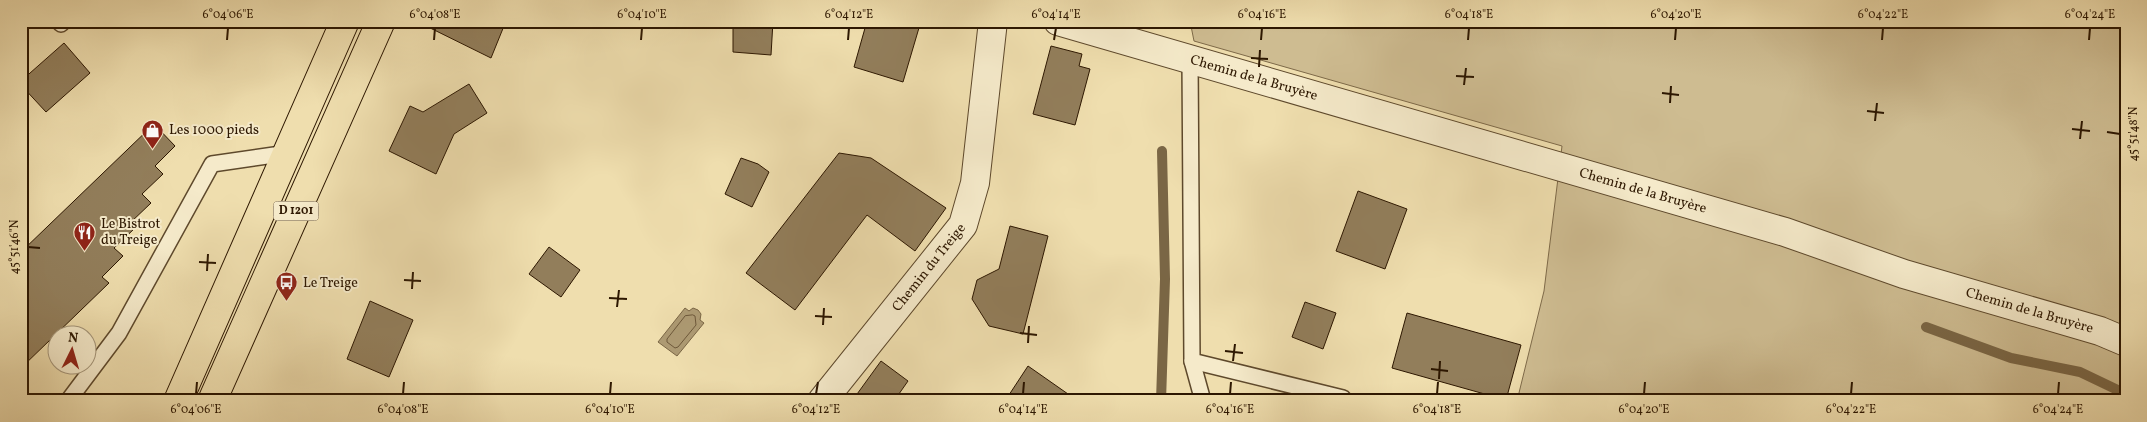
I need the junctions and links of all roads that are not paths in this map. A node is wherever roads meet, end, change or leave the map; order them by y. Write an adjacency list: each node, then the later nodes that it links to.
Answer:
1 (58, 21): 2 (lane)
2 (64, 21)
3 (345, 21): 8 (main road, D 1201)
4 (380, 21): 14 (main road, D 1201)
5 (993, 21): 15 (street, Chemin du Treige)
6 (1058, 21): 7 (street, Chemin de la Bruyère)
7 (1190, 59): 9 (street, Chemin de la Bruyère); 10 (lane)
8 (288, 153): 12 (lane); 13 (main road, D 1201)
9 (2126, 342)
10 (1192, 361): 11 (lane); 16 (lane)
11 (1343, 398)
12 (68, 401)
13 (178, 401)
14 (212, 401)
15 (822, 401)
16 (1203, 401)

